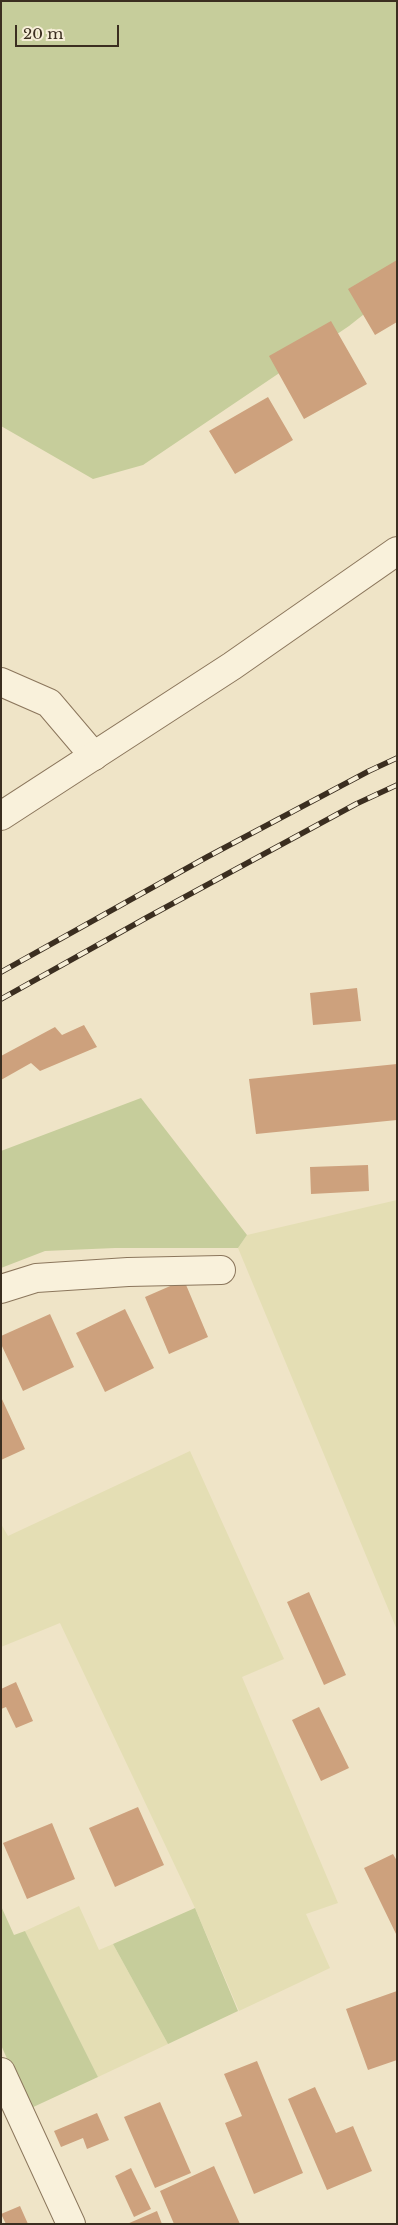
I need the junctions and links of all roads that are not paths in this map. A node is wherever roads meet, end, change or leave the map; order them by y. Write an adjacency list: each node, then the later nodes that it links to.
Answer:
1 (397, 551): 3 (street)
2 (1, 682): 3 (street)
3 (94, 756): 4 (street)
4 (1, 816)
5 (221, 1270): 6 (street)
6 (1, 1289)
7 (1, 2072): 8 (street)
8 (71, 2224)

